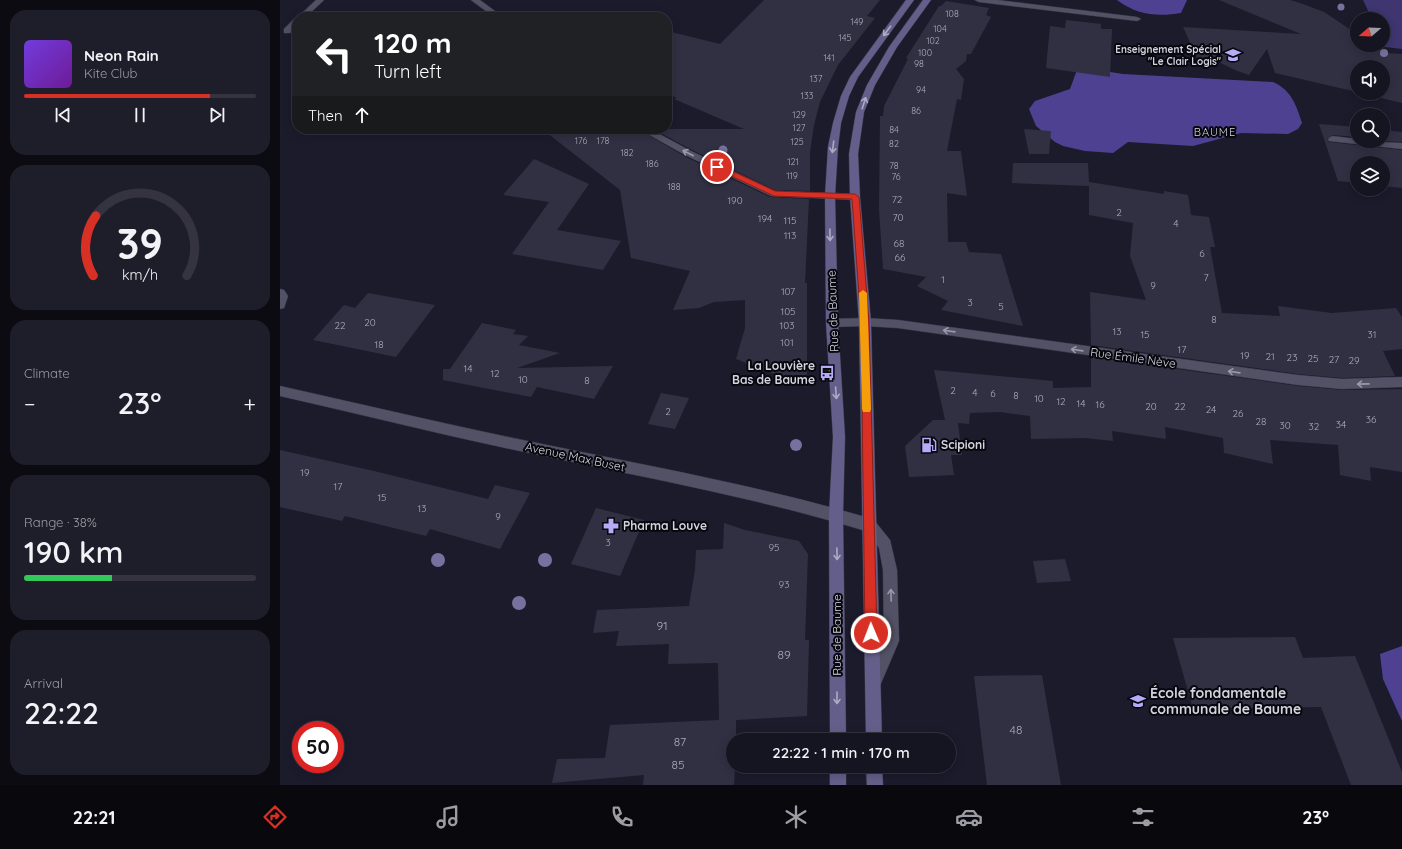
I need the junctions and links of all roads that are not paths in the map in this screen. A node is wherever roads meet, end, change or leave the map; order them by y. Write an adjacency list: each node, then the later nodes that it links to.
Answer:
1 (320, 0): 6 (street)
2 (475, 0): 7 (street)
3 (910, 0): 14 (main road, Rue de Baume, one-way to 14)
4 (927, 0): 15 (main road, one-way to 4)
5 (979, 0): 8 (street)
6 (307, 12)
7 (492, 12)
8 (1137, 19)
9 (292, 26): 10 (street)
10 (287, 31)
11 (652, 134): 14 (street, one-way to 11)
12 (1332, 138): 13 (street)
13 (1402, 146)
14 (830, 196): 15 (street); 19 (main road, Rue de Baume, one-way to 19)
15 (855, 197): 18 (main road)
16 (280, 293): 17 (street)
17 (280, 305)
18 (865, 322): 19 (street, Rue Émile Nève); 20 (street, Rue Émile Nève, one-way to 18); 23 (main road)
19 (832, 323): 22 (main road, Rue de Baume, one-way to 22)
20 (1402, 382)
21 (280, 390): 22 (street, Avenue Max Buset)
22 (836, 514): 23 (street, Avenue Max Buset); 25 (main road, Rue de Baume, one-way to 25)
23 (869, 525): 24 (main road); 24 (street, one-way to 23)
24 (872, 686): 26 (main road)
25 (838, 733)
26 (874, 733)
27 (838, 773): 29 (main road)
28 (874, 773): 30 (main road)
29 (838, 785)
30 (874, 785)

